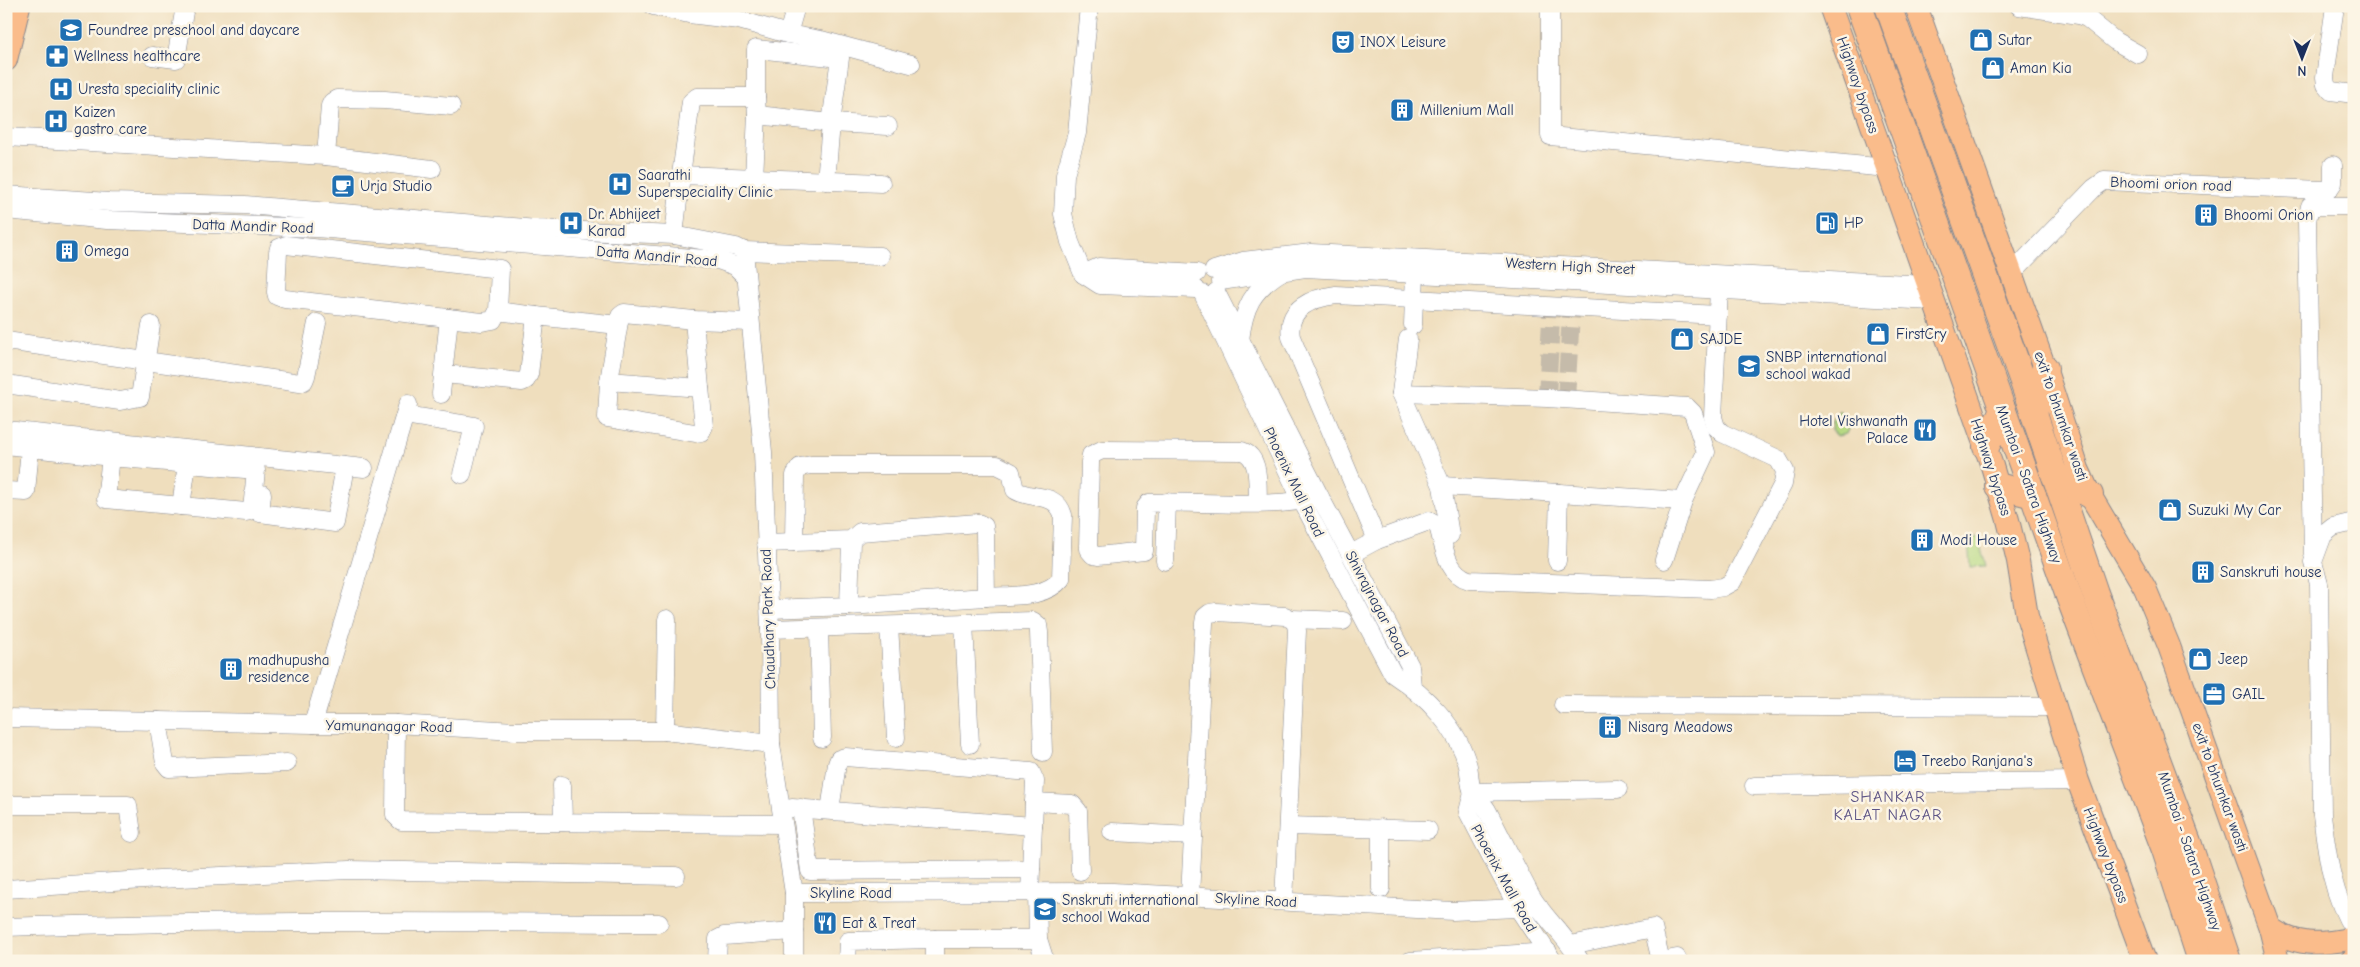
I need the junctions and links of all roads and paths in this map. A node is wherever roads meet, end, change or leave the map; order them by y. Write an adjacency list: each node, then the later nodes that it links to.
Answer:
1 (19, 6): 17 (main road)
2 (185, 6): 16 (street)
3 (653, 6): 12 (street)
4 (796, 6): 14 (street)
5 (1089, 6): 48 (street)
6 (1830, 6): 28 (main road, Highway bypass)
7 (1859, 6): 72 (highway, Mumbai - Satara Highway)
8 (1888, 6): 74 (highway, Mumbai - Satara Highway)
9 (1916, 6): 46 (main road, exit to bhumkar wasti)
10 (2019, 6): 15 (street)
11 (2334, 6): 19 (street)
12 (689, 10): 14 (street)
13 (1550, 10): 28 (street)
14 (788, 34): 18 (street)
15 (2138, 54)
16 (152, 56)
17 (6, 60)
18 (911, 64)
19 (2354, 94)
20 (756, 97): 22 (street); 23 (street); 30 (street)
21 (451, 106): 26 (street)
22 (757, 115): 23 (street); 31 (street)
23 (831, 123): 24 (street); 32 (street)
24 (888, 126)
25 (6, 137): 26 (street)
26 (326, 156): 29 (street)
27 (2333, 165): 46 (street, Bhoomi orion road)
28 (1887, 168): 51 (main road, Highway bypass)
29 (432, 169)
30 (681, 175): 31 (street); 38 (street)
31 (754, 178): 32 (street)
32 (826, 181): 33 (street)
33 (881, 183)
34 (6, 195): 37 (street, Datta Mandir Road)
35 (2354, 206): 108 (street)
36 (6, 210): 37 (street, Datta Mandir Road)
37 (500, 234): 38 (street, Datta Mandir Road); 42 (street); 47 (street, Datta Mandir Road)
38 (674, 235): 39 (street, Datta Mandir Road)
39 (744, 250): 40 (street, Datta Mandir Road); 47 (street)
40 (880, 256)
41 (1442, 267): 44 (street, Western High Street); 45 (street, Western High Street); 48 (street, Western High Street)
42 (500, 269): 53 (street); 56 (street)
43 (1286, 269): 44 (street, Western High Street); 48 (street, Western High Street); 62 (street)
44 (1416, 273): 52 (street)
45 (1565, 273): 49 (street, Western High Street); 50 (street, Western High Street)
46 (2011, 274): 65 (main road, exit to bhumkar wasti)
47 (746, 277): 58 (street, Chaudhary Park Road)
48 (1208, 283): 62 (street, Phoenix Mall Road); 73 (street, Phoenix Mall Road)
49 (1810, 286): 50 (street, Western High Street); 51 (street, Western High Street)
50 (1720, 289): 54 (street)
51 (1930, 293): 77 (main road, Highway bypass)
52 (1414, 299): 54 (street); 70 (street); 101 (street)
53 (498, 311): 55 (street); 56 (street)
54 (1718, 315): 101 (street)
55 (536, 316): 61 (street); 66 (street)
56 (449, 318): 66 (street)
57 (694, 320): 58 (street); 61 (street); 69 (street)
58 (750, 322): 102 (street, Chaudhary Park Road)
59 (317, 323): 64 (street)
60 (151, 325): 64 (street)
61 (618, 326): 67 (street)
62 (1240, 340): 73 (street, Phoenix Mall Road)
63 (6, 342): 64 (street)
64 (146, 361): 68 (street)
65 (2045, 368): 74 (highway); 90 (main road, exit to bhumkar wasti)
66 (444, 374): 71 (street)
67 (609, 381): 69 (street); 69 (street)
68 (6, 384)
69 (700, 388)
70 (1401, 393): 86 (street); 93 (street)
71 (441, 394)
72 (2003, 410): 77 (highway); 91 (highway, Mumbai - Satara Highway)
73 (1267, 411): 92 (street, Phoenix Mall Road); 96 (street, Phoenix Mall Road)
74 (2034, 414): 85 (highway, Mumbai - Satara Highway)
75 (6, 430): 79 (street)
76 (6, 445): 78 (street)
77 (1986, 447): 87 (main road, Highway bypass)
78 (30, 448): 79 (street); 88 (street)
79 (112, 449): 80 (street); 81 (street); 97 (street)
80 (268, 457): 82 (street); 82 (street)
81 (187, 464): 97 (street); 97 (street)
82 (345, 466): 83 (street)
83 (364, 468)
84 (462, 474): 124 (street)
85 (2054, 474): 90 (highway); 182 (highway, Mumbai - Satara Highway)
86 (1442, 486): 89 (street); 99 (street)
87 (1998, 486): 91 (highway); 121 (main road, Highway bypass)
88 (6, 491)
89 (1559, 494): 93 (street); 107 (street)
90 (2090, 495): 164 (main road, exit to bhumkar wasti)
91 (2033, 496): 181 (highway, Mumbai - Satara Highway)
92 (1320, 497): 96 (street); 104 (street, Shivrajnagar Road)
93 (1683, 501): 105 (street)
94 (1167, 502): 95 (street); 95 (street); 106 (street)
95 (1258, 502): 96 (street)
96 (1302, 502): 119 (street, Phoenix Mall Road)
97 (181, 506)
98 (2354, 522): 108 (street)
99 (1450, 535)
100 (851, 540): 103 (street); 109 (street); 110 (street)
101 (1377, 540): 104 (street)
102 (766, 542): 103 (street); 111 (street, Chaudhary Park Road)
103 (794, 542): 109 (street)
104 (1350, 554): 119 (street, Shivrajnagar Road)
105 (1664, 560)
106 (1164, 561)
107 (1557, 561)
108 (2313, 562): 168 (street)
109 (986, 597): 110 (street)
110 (850, 606): 111 (street)
111 (770, 609): 118 (street, Chaudhary Park Road)
112 (666, 619): 126 (street)
113 (1292, 619): 114 (street); 145 (street); 150 (street)
114 (1343, 621)
115 (964, 623): 116 (street); 130 (street); 131 (street)
116 (889, 626): 117 (street); 128 (street)
117 (819, 628): 118 (street); 127 (street)
118 (770, 630): 129 (street, Chaudhary Park Road)
119 (1412, 686): 137 (street)
120 (1563, 705): 121 (street)
121 (2055, 707): 133 (main road, Highway bypass)
122 (6, 718): 123 (street, Yamunanagar Road)
123 (158, 721): 124 (street, Yamunanagar Road); 132 (street)
124 (314, 724): 125 (street, Yamunanagar Road)
125 (396, 724): 126 (street, Yamunanagar Road); 143 (street)
126 (665, 731): 129 (street, Yamunanagar Road)
127 (822, 738)
128 (896, 738)
129 (771, 744): 142 (street, Chaudhary Park Road)
130 (970, 744)
131 (1043, 752)
132 (287, 763)
133 (2078, 781): 135 (street); 180 (main road, Highway bypass)
134 (562, 785): 143 (street)
135 (1754, 786)
136 (1618, 789): 137 (street)
137 (1473, 792): 160 (street, Phoenix Mall Road); 161 (street)
138 (1034, 802): 141 (street); 144 (street); 152 (street)
139 (6, 806): 149 (street)
140 (801, 808): 141 (street); 142 (street); 151 (street)
141 (830, 810): 144 (street)
142 (782, 815): 143 (street); 157 (street, Chaudhary Park Road)
143 (563, 822)
144 (1033, 826): 151 (street)
145 (1288, 826): 146 (street); 159 (street)
146 (1382, 828): 147 (street); 155 (street)
147 (1428, 830)
148 (1112, 832): 150 (street)
149 (132, 833)
150 (1193, 836): 158 (street)
151 (1031, 869): 156 (street)
152 (1080, 871)
153 (676, 876): 154 (street)
154 (6, 888)
155 (1382, 889)
156 (1033, 892): 157 (street, Skyline Road); 158 (street, Skyline Road); 167 (street)
157 (794, 893): 165 (street, Chaudhary Park Road)
158 (1190, 896): 159 (street, Skyline Road)
159 (1284, 901): 160 (street, Skyline Road)
160 (1518, 908): 161 (street, Skyline Road); 170 (street, Phoenix Mall Road)
161 (1542, 912): 169 (street, Phoenix Mall Road)
162 (659, 923): 163 (street)
163 (6, 927)
164 (2270, 928): 168 (main road); 183 (main road, exit to bhumkar wasti)
165 (794, 931): 171 (street); 172 (street, Chaudhary Park Road)
166 (935, 939): 167 (street); 173 (street); 174 (street)
167 (1038, 939): 175 (street)
168 (2352, 944): 184 (main road)
169 (1572, 945): 177 (street, Phoenix Mall Road); 178 (street)
170 (1550, 957): 176 (street)
171 (717, 961)
172 (794, 961)
173 (847, 961)
174 (935, 961)
175 (1045, 961)
176 (1410, 961)
177 (1580, 961)
178 (1662, 961): 179 (street)
179 (1678, 961)
180 (2145, 961)
181 (2201, 961)
182 (2228, 961)
183 (2278, 961)
184 (2324, 961)

